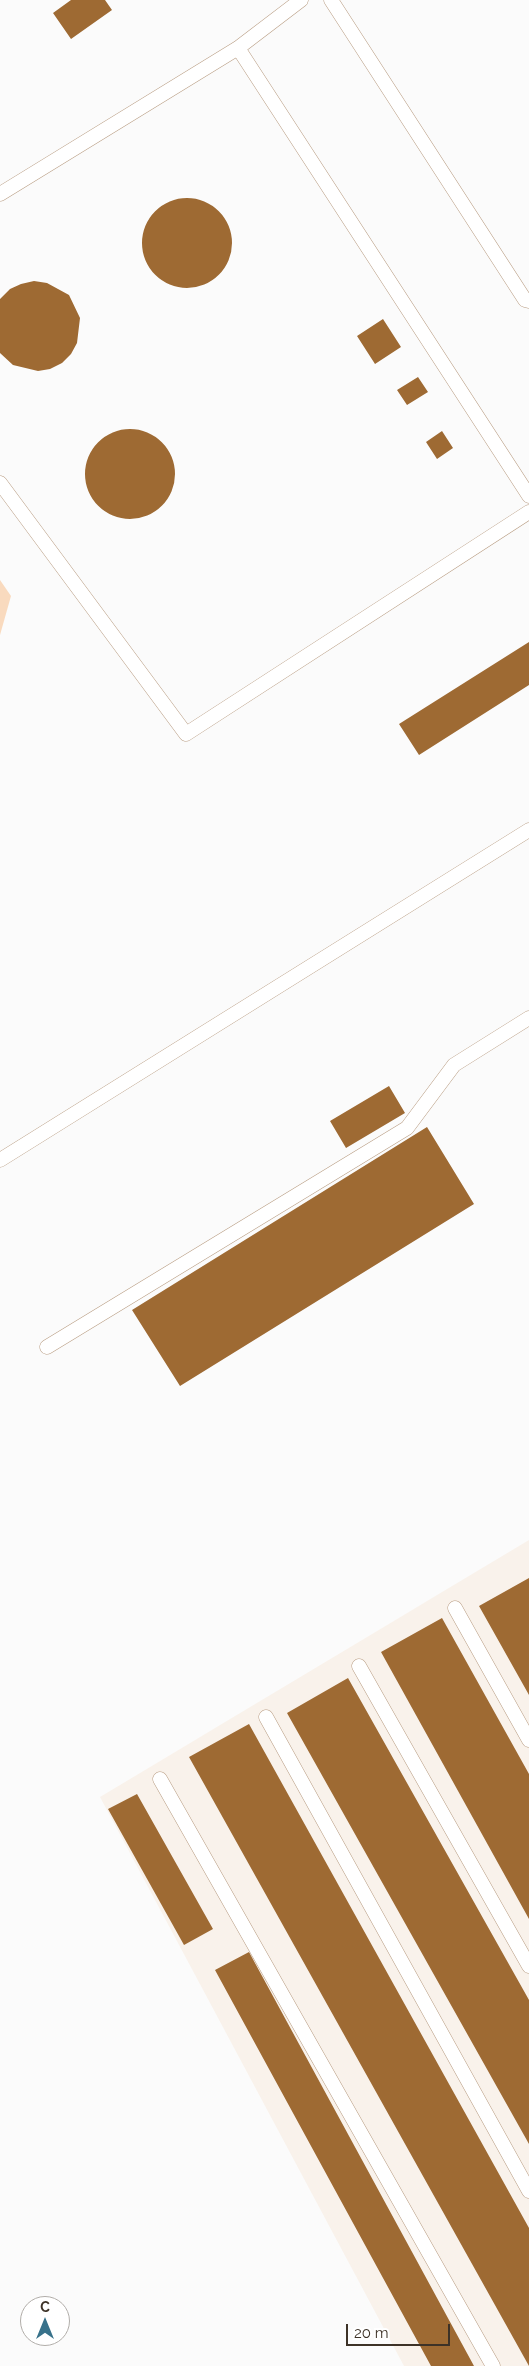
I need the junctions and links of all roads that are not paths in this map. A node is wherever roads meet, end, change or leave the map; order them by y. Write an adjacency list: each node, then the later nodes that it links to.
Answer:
1 (301, 0): 3 (lane)
2 (331, 0): 5 (lane)
3 (238, 48): 4 (lane); 7 (lane)
4 (0, 194)
5 (529, 301)
6 (0, 483): 8 (lane)
7 (529, 496)
8 (529, 512)
9 (529, 830): 11 (lane)
10 (529, 1018): 12 (lane)
11 (0, 1160)
12 (47, 1347)
13 (455, 1608): 16 (lane)
14 (359, 1666): 18 (lane)
15 (266, 1716): 19 (lane)
16 (529, 1740)
17 (160, 1779): 20 (lane)
18 (529, 1966)
19 (529, 2191)
20 (493, 2366)

